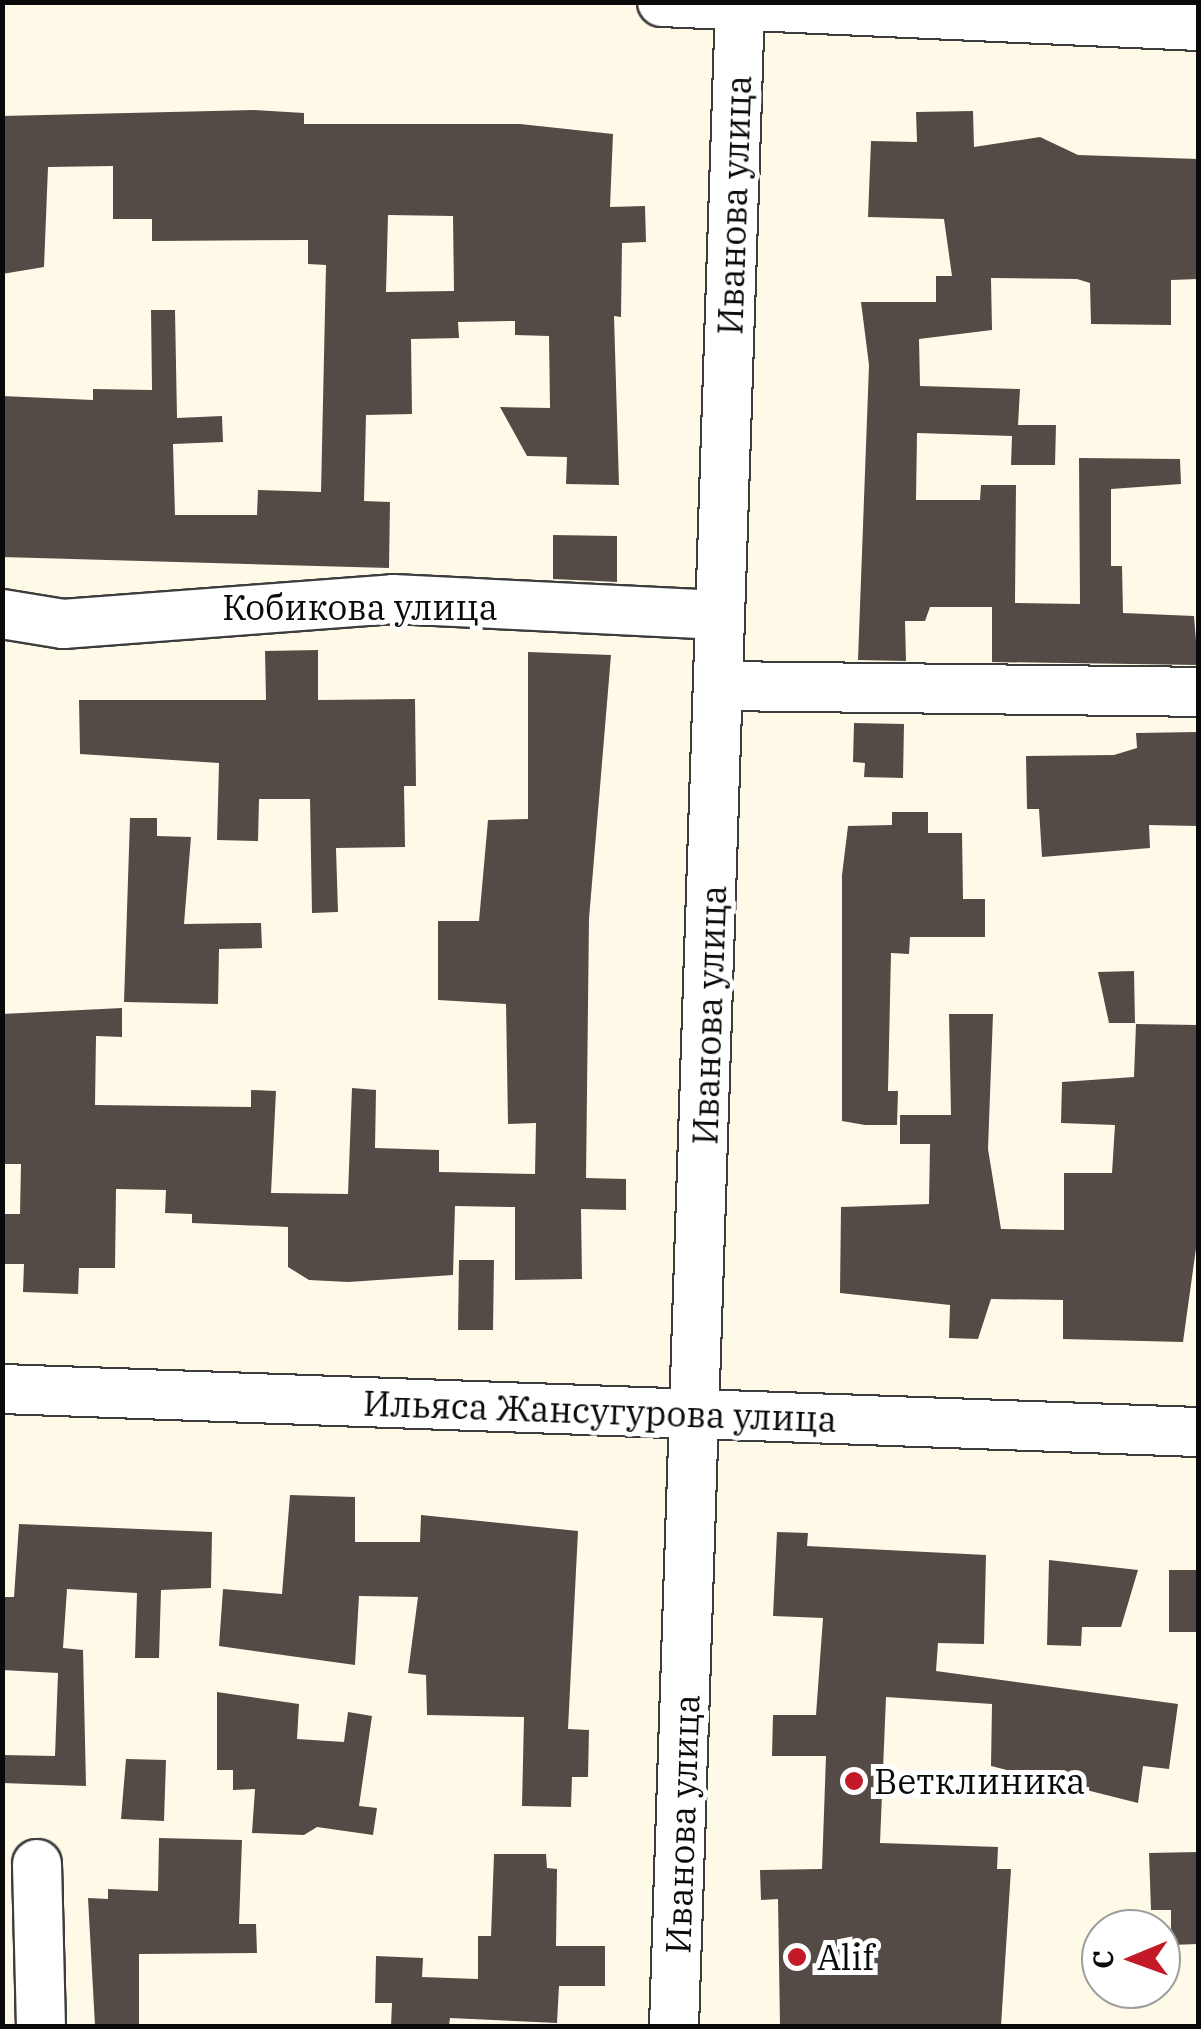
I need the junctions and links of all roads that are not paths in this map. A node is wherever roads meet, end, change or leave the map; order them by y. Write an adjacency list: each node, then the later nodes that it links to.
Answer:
1 (662, 2): 2 (street)
2 (740, 4): 3 (street); 5 (street, Иванова улица)
3 (1198, 26)
4 (2, 614): 5 (street, Кобикова улица)
5 (720, 615): 6 (street, Иванова улица)
6 (719, 686): 7 (street); 9 (street, Иванова улица)
7 (1198, 692)
8 (2, 1389): 9 (street, Ильяса Жансугурова улица)
9 (697, 1414): 10 (street, Ильяса Жансугурова улица); 13 (street, Иванова улица)
10 (1198, 1432)
11 (37, 1864): 12 (street)
12 (41, 2026)
13 (674, 2026)

